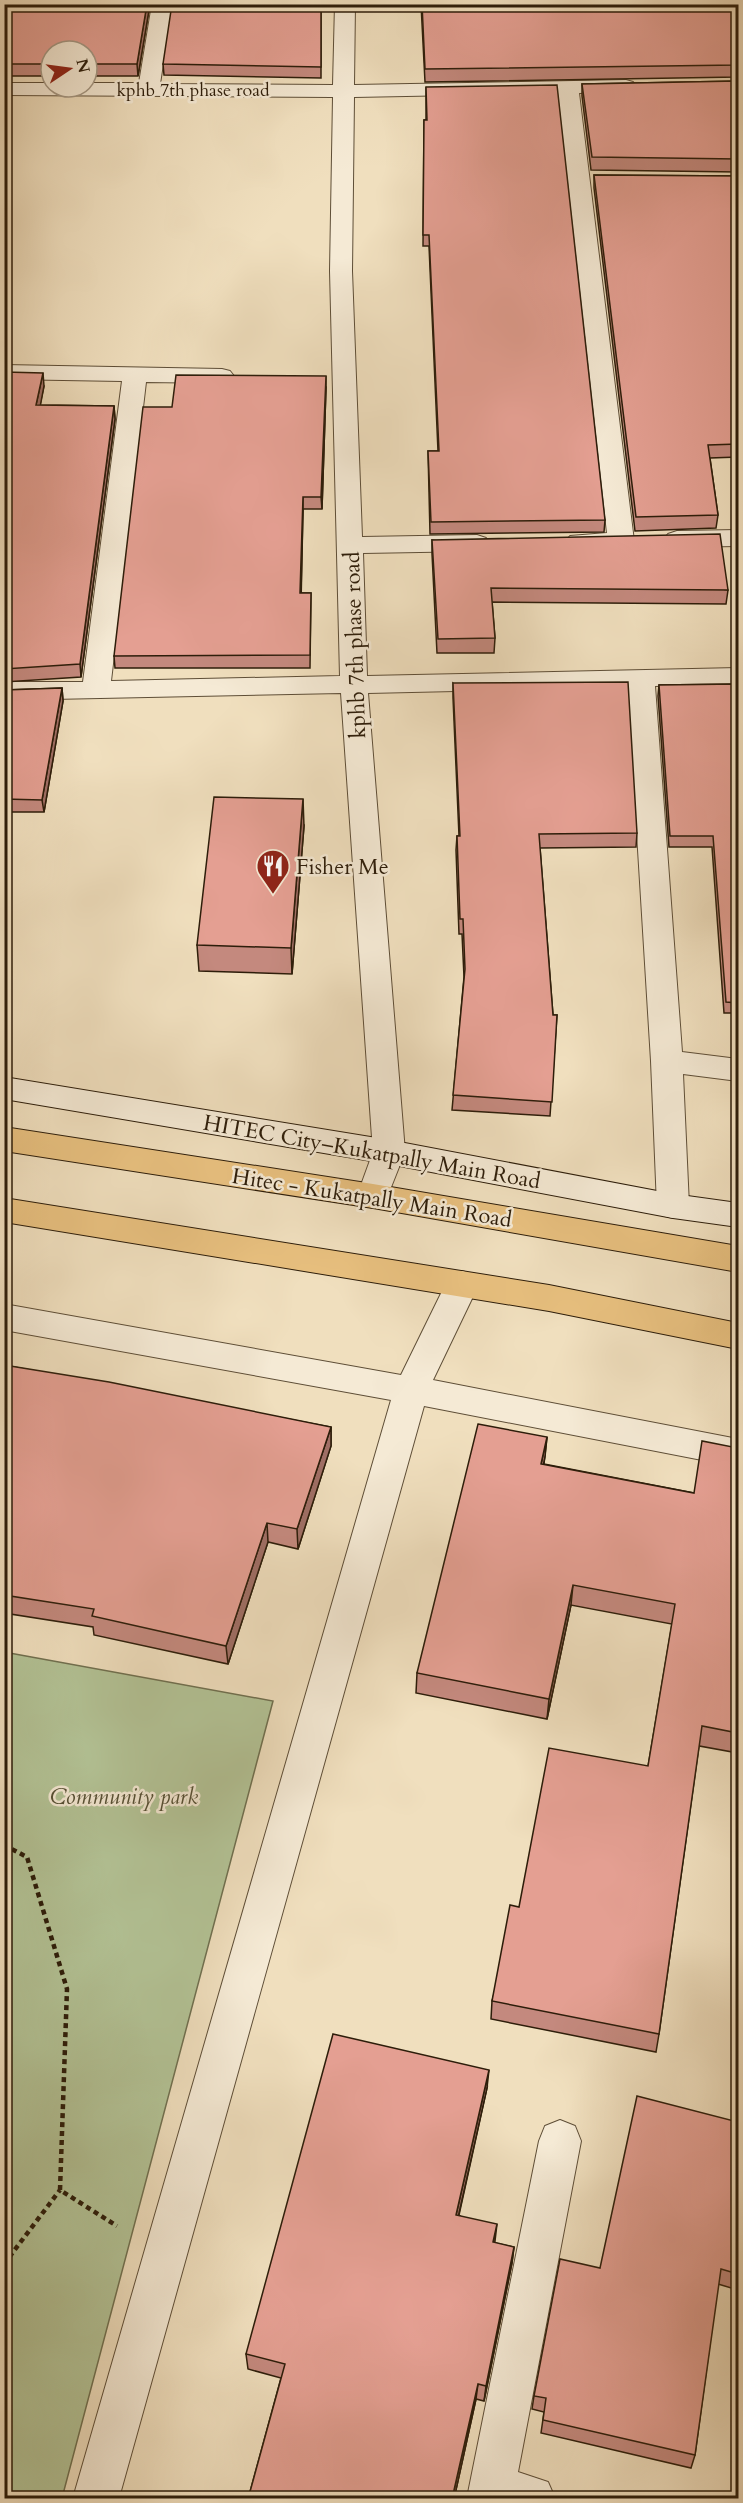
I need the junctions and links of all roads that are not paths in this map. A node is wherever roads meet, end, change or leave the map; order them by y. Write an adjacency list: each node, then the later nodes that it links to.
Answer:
1 (162, 4): 6 (street)
2 (345, 4): 7 (street, kphb 7th phase road)
3 (648, 85): 4 (street, kphb 7th phase road)
4 (568, 86): 7 (street, kphb 7th phase road); 12 (street)
5 (4, 89): 6 (street, kphb 7th phase road)
6 (149, 89): 7 (street, kphb 7th phase road)
7 (345, 91): 15 (street, kphb 7th phase road)
8 (4, 372): 9 (street)
9 (135, 375): 10 (street); 19 (street)
10 (239, 377)
11 (738, 538): 12 (street)
12 (640, 540): 13 (street)
13 (562, 542)
14 (503, 543): 15 (street)
15 (350, 545): 18 (street, kphb 7th phase road)
16 (738, 676): 17 (street)
17 (641, 678): 18 (street); 21 (street)
18 (354, 686): 19 (street); 25 (street, kphb 7th phase road)
19 (96, 690): 20 (street)
20 (4, 691)
21 (667, 1061): 22 (street); 27 (street)
22 (738, 1070)
23 (4, 1088): 25 (street, HITEC City–Kukatpally Main Road)
24 (4, 1139): 26 (main road, Hitec - Kukatpally Main Road)
25 (389, 1152): 26 (street, kphb 7th phase road); 27 (street, HITEC City–Kukatpally Main Road)
26 (373, 1196): 30 (main road, Hitec - Kukatpally Main Road)
27 (673, 1206): 29 (street, HITEC City–Kukatpally Main Road)
28 (4, 1210): 31 (main road)
29 (738, 1215)
30 (738, 1259)
31 (462, 1284): 33 (main road); 34 (street)
32 (4, 1317): 34 (street)
33 (738, 1336)
34 (411, 1390): 35 (street); 38 (street)
35 (738, 1453)
36 (560, 2141): 37 (street)
37 (505, 2495)
38 (96, 2499)

